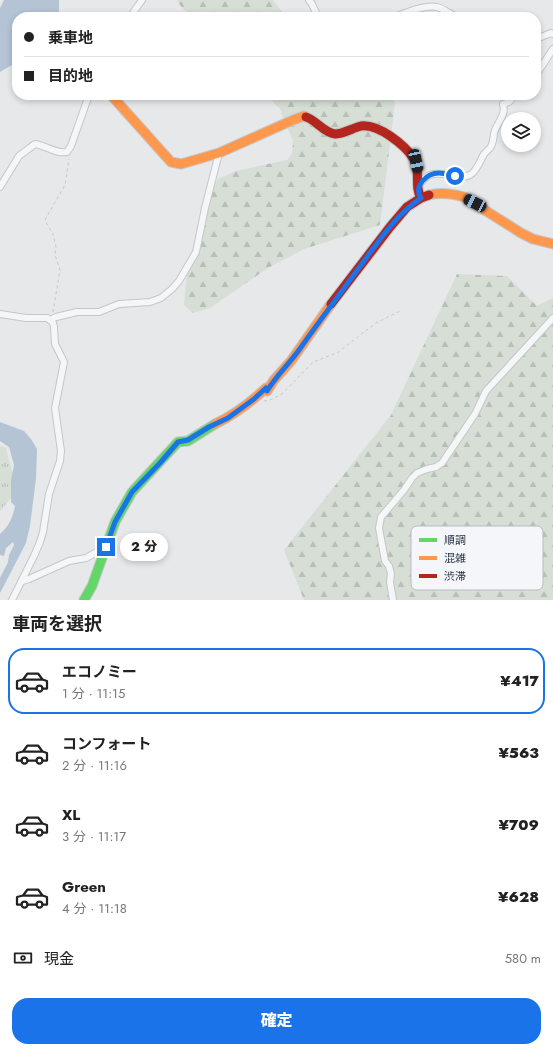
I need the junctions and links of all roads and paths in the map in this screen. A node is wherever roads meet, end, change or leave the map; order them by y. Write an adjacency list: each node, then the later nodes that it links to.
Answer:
1 (142, 0): 3 (street)
2 (309, 0): 4 (street)
3 (134, 12)
4 (316, 12)
5 (406, 12): 6 (street)
6 (448, 12)
7 (553, 34): 8 (street)
8 (541, 37)
9 (553, 50): 10 (street)
10 (541, 68)
11 (88, 100): 14 (street)
12 (115, 100): 15 (street)
13 (511, 100): 16 (street)
14 (67, 152): 17 (street); 23 (path)
15 (219, 153): 16 (street); 23 (street)
16 (419, 185): 18 (street)
17 (0, 187)
18 (421, 198): 19 (street); 24 (street)
19 (553, 244)
20 (400, 311): 24 (path)
21 (0, 314): 23 (street)
22 (553, 318): 29 (street)
23 (51, 319): 26 (street)
24 (254, 399): 25 (street)
25 (106, 547): 26 (street); 28 (street)
26 (22, 580): 27 (street)
27 (12, 600)
28 (84, 600)
29 (393, 600)

